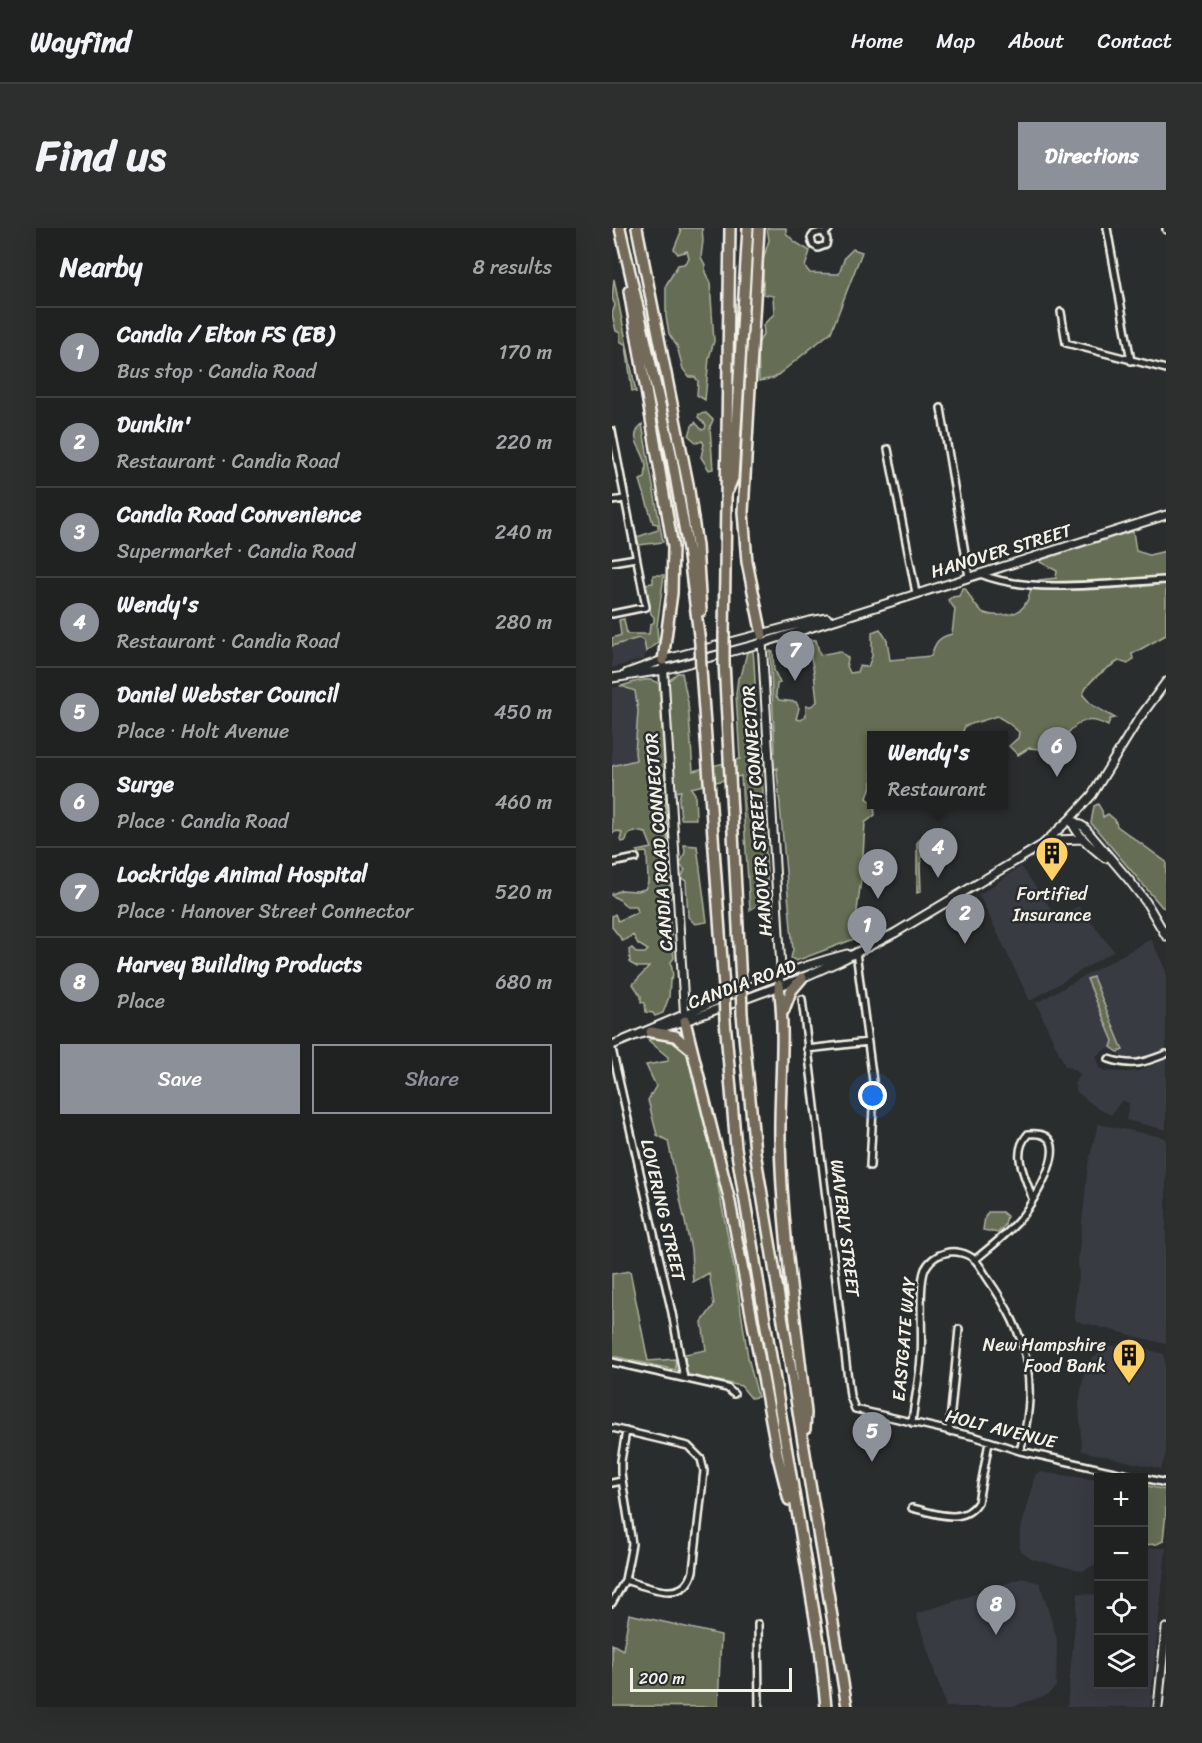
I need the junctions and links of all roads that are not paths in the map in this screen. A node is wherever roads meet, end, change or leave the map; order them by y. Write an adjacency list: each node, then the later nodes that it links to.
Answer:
1 (620, 228): 9 (highway)
2 (637, 228): 28 (highway)
3 (730, 228): 16 (highway)
4 (748, 228): 16 (highway)
5 (759, 228): 27 (highway)
6 (830, 228): 8 (street)
7 (1107, 228): 11 (street)
8 (825, 234)
9 (626, 256): 28 (highway); 29 (highway)
10 (1062, 312): 11 (street)
11 (1131, 361): 12 (street)
12 (1166, 369)
13 (940, 408): 23 (street)
14 (612, 431): 17 (street)
15 (888, 449): 25 (street)
16 (726, 495): 66 (highway, bridge)
17 (624, 499): 18 (street); 20 (street)
18 (612, 501)
19 (1166, 515): 22 (main road, HANOVER STREET)
20 (636, 558): 21 (street); 26 (street)
21 (612, 562)
22 (980, 574): 23 (main road, HANOVER STREET); 24 (street)
23 (969, 577): 25 (main road, HANOVER STREET)
24 (1166, 580)
25 (916, 593): 27 (main road, HANOVER STREET)
26 (612, 614)
27 (762, 639): 29 (main road, HANOVER STREET); 41 (main road, HANOVER STREET CONNECTOR)
28 (700, 643): 74 (highway, bridge)
29 (663, 665): 30 (main road, HANOVER STREET); 44 (main road, CANDIA ROAD CONNECTOR)
30 (612, 678)
31 (1166, 682): 32 (main road, CANDIA ROAD)
32 (1070, 819): 33 (main road); 34 (main road, CANDIA ROAD); 37 (main road)
33 (1083, 839): 34 (main road); 37 (main road)
34 (1042, 845): 39 (main road, CANDIA ROAD)
35 (636, 858): 36 (street)
36 (612, 863)
37 (1114, 865): 38 (main road)
38 (1166, 936)
39 (856, 952): 40 (main road, CANDIA ROAD); 41 (main road, CANDIA ROAD); 47 (street)
40 (802, 978): 41 (main road, CANDIA ROAD); 43 (highway)
41 (780, 981): 43 (highway); 44 (main road, CANDIA ROAD)
42 (802, 999): 49 (street, WAVERLY STREET)
43 (782, 1015): 66 (highway)
44 (684, 1017): 45 (main road, CANDIA ROAD); 46 (main road, CANDIA ROAD); 50 (highway)
45 (651, 1032): 46 (main road, CANDIA ROAD); 50 (highway)
46 (634, 1036): 48 (main road, CANDIA ROAD)
47 (868, 1042): 49 (street); 53 (street)
48 (612, 1047): 58 (street, LOVERING STREET)
49 (807, 1049): 60 (street, WAVERLY STREET)
50 (692, 1050): 74 (highway)
51 (1166, 1054): 52 (street)
52 (1109, 1059)
53 (870, 1166)
54 (1032, 1198): 54 (street); 55 (street)
55 (975, 1260): 61 (street, EASTGATE WAY); 67 (street)
56 (959, 1329): 64 (street)
57 (612, 1362): 58 (street)
58 (684, 1378): 59 (street)
59 (734, 1394)
60 (855, 1409): 61 (street, HOLT AVENUE)
61 (912, 1424): 64 (street, HOLT AVENUE)
62 (612, 1428): 63 (street)
63 (626, 1431): 70 (street); 75 (street)
64 (950, 1432): 65 (street, HOLT AVENUE)
65 (989, 1442): 67 (street, HOLT AVENUE); 73 (street)
66 (803, 1443): 81 (highway)
67 (1020, 1450): 68 (street, HOLT AVENUE)
68 (1120, 1473)
69 (1148, 1479): 72 (street, HOLT AVENUE)
70 (622, 1481): 71 (street); 75 (street)
71 (612, 1483)
72 (1166, 1483)
73 (912, 1508)
74 (806, 1570): 80 (highway)
75 (625, 1580): 76 (street)
76 (612, 1603)
77 (758, 1624): 79 (street)
78 (1166, 1628): 82 (main road)
79 (759, 1707)
80 (826, 1707)
81 (847, 1707)
82 (1158, 1707)

